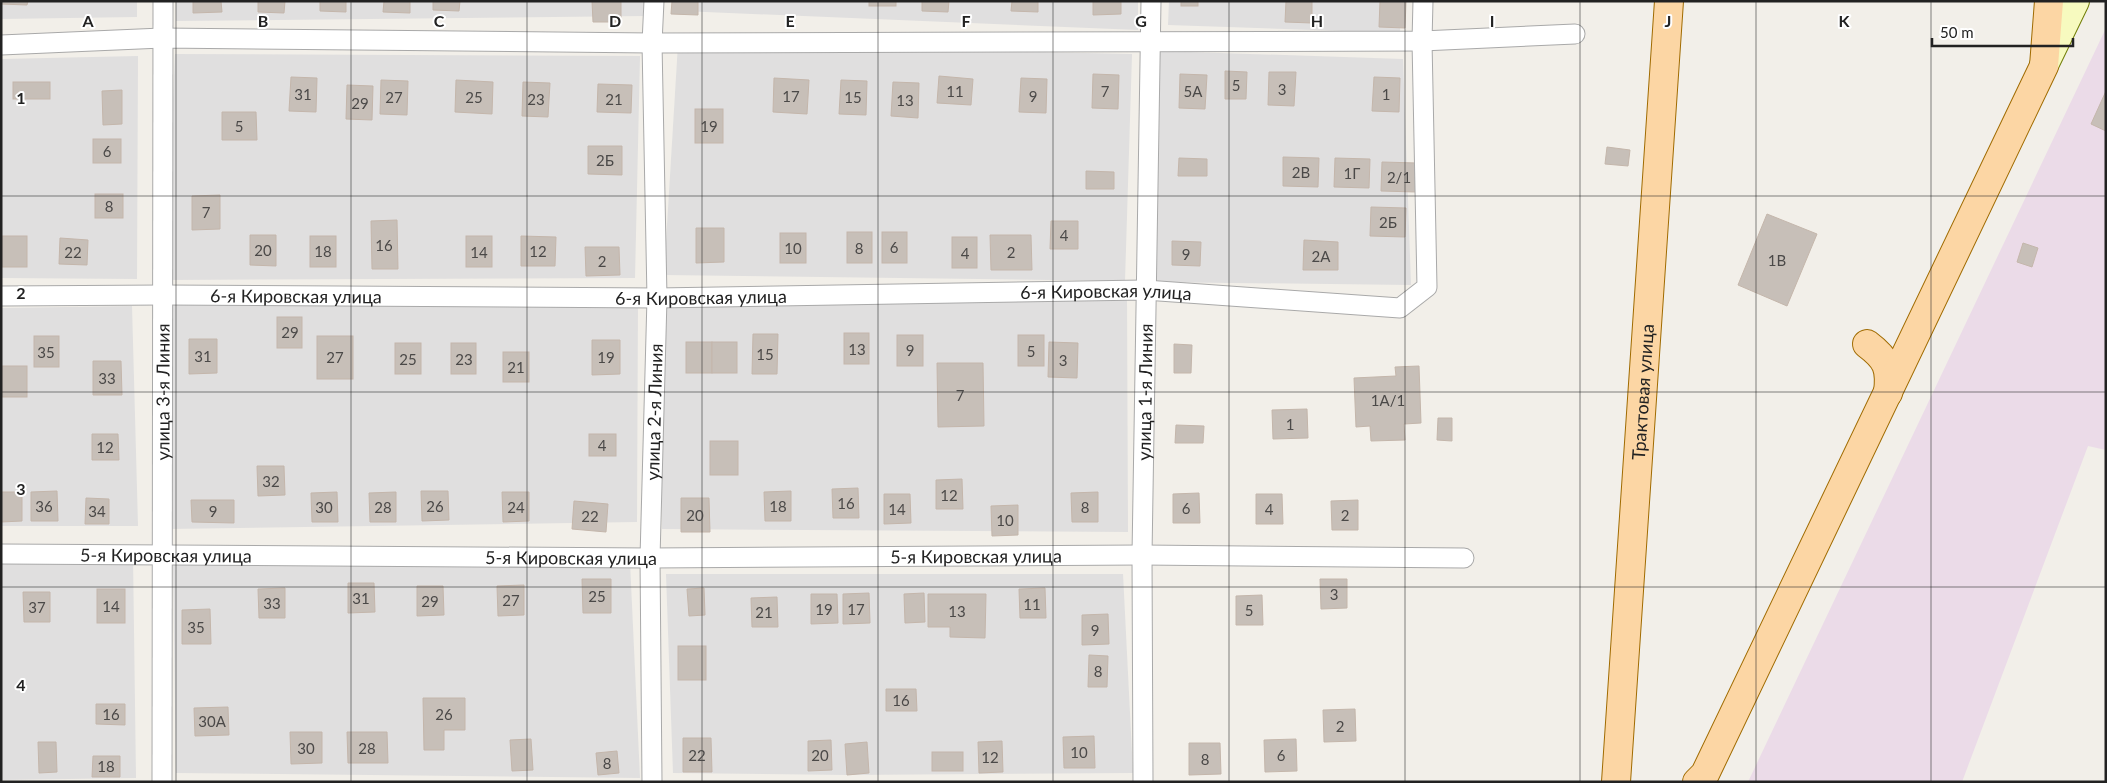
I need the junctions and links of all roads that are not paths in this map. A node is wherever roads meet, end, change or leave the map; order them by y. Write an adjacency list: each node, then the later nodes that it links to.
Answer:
1 (163, 1): 9 (street, улица 3-я Линия)
2 (654, 1): 12 (street, улица 2-я Линия)
3 (1151, 1): 10 (street, улица 1-я Линия)
4 (1423, 1): 11 (street)
5 (1669, 1): 26 (main road, Трактовая улица)
6 (2049, 1): 14 (main road)
7 (2075, 1): 14 (street)
8 (1576, 34): 11 (street)
9 (162, 38): 12 (street); 13 (street); 16 (street, улица 3-я Линия)
10 (1150, 41): 11 (street); 12 (street); 15 (street, улица 1-я Линия)
11 (1422, 41): 15 (street, 6-я Кировская улица)
12 (652, 43): 18 (street, улица 2-я Линия)
13 (1, 45)
14 (2044, 66): 20 (main road)
15 (1145, 290): 18 (street, 6-я Кировская улица); 23 (street, улица 1-я Линия)
16 (164, 295): 17 (street, 6-я Кировская улица); 18 (street, 6-я Кировская улица); 22 (street, улица 3-я Линия)
17 (1, 296)
18 (657, 298): 24 (street, улица 2-я Линия)
19 (1867, 344): 20 (main road)
20 (1888, 393): 27 (main road)
21 (1, 554): 22 (street, 5-я Кировская улица)
22 (161, 555): 24 (street, 5-я Кировская улица); 28 (street, улица 3-я Линия)
23 (1142, 555): 24 (street, 5-я Кировская улица); 25 (street, 5-я Кировская улица); 31 (street, улица 1-я Линия)
24 (650, 558): 29 (street, улица 2-я Линия)
25 (1464, 558)
26 (1620, 750): 32 (main road, Трактовая улица); 33 (main road)
27 (1702, 779)
28 (162, 782)
29 (652, 782)
30 (1134, 782): 31 (street)
31 (1143, 782)
32 (1616, 782)
33 (1634, 782)

